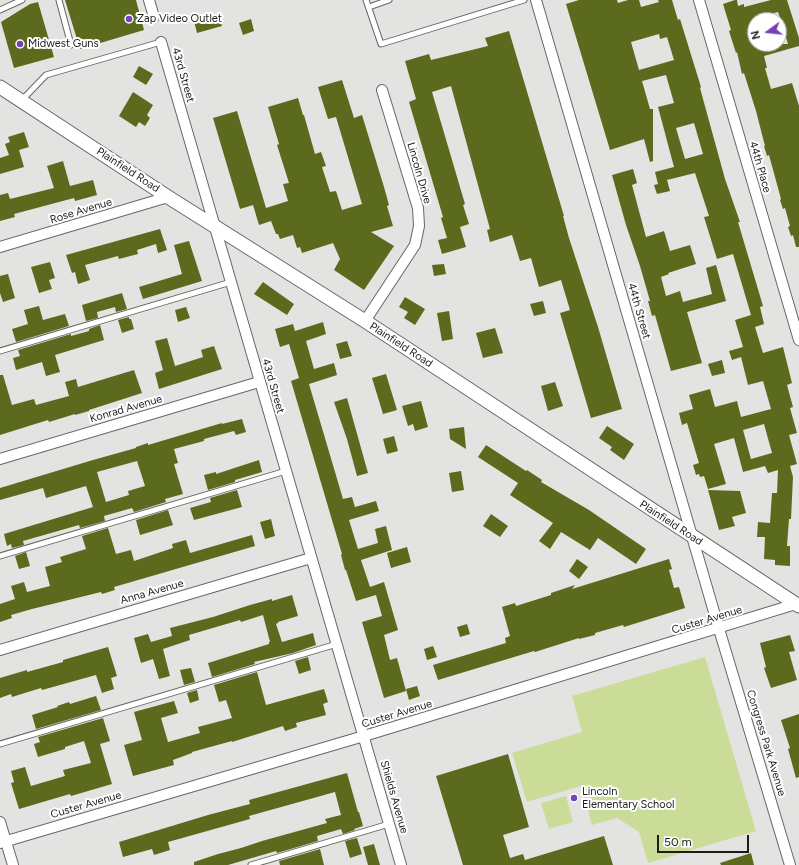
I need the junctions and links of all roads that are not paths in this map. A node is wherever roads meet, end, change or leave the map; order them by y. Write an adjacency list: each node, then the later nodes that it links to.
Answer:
1 (22, 0): 10 (lane)
2 (59, 0): 13 (lane)
3 (149, 0): 11 (street)
4 (366, 0): 9 (lane)
5 (389, 0): 9 (lane)
6 (524, 0): 9 (lane)
7 (536, 0): 27 (street, 44th Street)
8 (699, 0): 22 (street, 44th Place)
9 (368, 7)
10 (0, 10)
11 (154, 17)
12 (161, 42): 16 (lane); 18 (street, 43rd Street)
13 (71, 44)
14 (0, 87): 16 (street, Plainfield Road)
15 (382, 90): 21 (street, Lincoln Drive)
16 (22, 101): 17 (street, Plainfield Road)
17 (168, 197): 18 (street, Plainfield Road); 19 (street, Rose Avenue)
18 (215, 226): 20 (street, 43rd Street); 21 (street, Plainfield Road)
19 (0, 247)
20 (231, 282): 23 (lane); 24 (street, 43rd Street)
21 (365, 321): 27 (street, Plainfield Road)
22 (799, 340)
23 (0, 351)
24 (259, 382): 25 (street, Konrad Avenue); 26 (street, 43rd Street)
25 (0, 459)
26 (286, 471): 28 (lane); 29 (street, 43rd Street)
27 (693, 537): 30 (street, Plainfield Road); 31 (street, 44th Street)
28 (0, 556)
29 (311, 558): 32 (street, 43rd Street); 33 (street, Anna Avenue)
30 (798, 605): 31 (street, Custer Avenue)
31 (719, 629): 34 (street, Custer Avenue); 42 (street, Congress Park Avenue)
32 (337, 644): 34 (street, 43rd Street); 35 (lane)
33 (0, 650)
34 (364, 736): 37 (street, Shields Avenue); 38 (street, Custer Avenue)
35 (0, 744)
36 (0, 822): 38 (street)
37 (389, 824): 40 (lane); 41 (street, Shields Avenue)
38 (3, 842): 39 (street)
39 (13, 865)
40 (251, 865)
41 (401, 865)
42 (790, 865)

